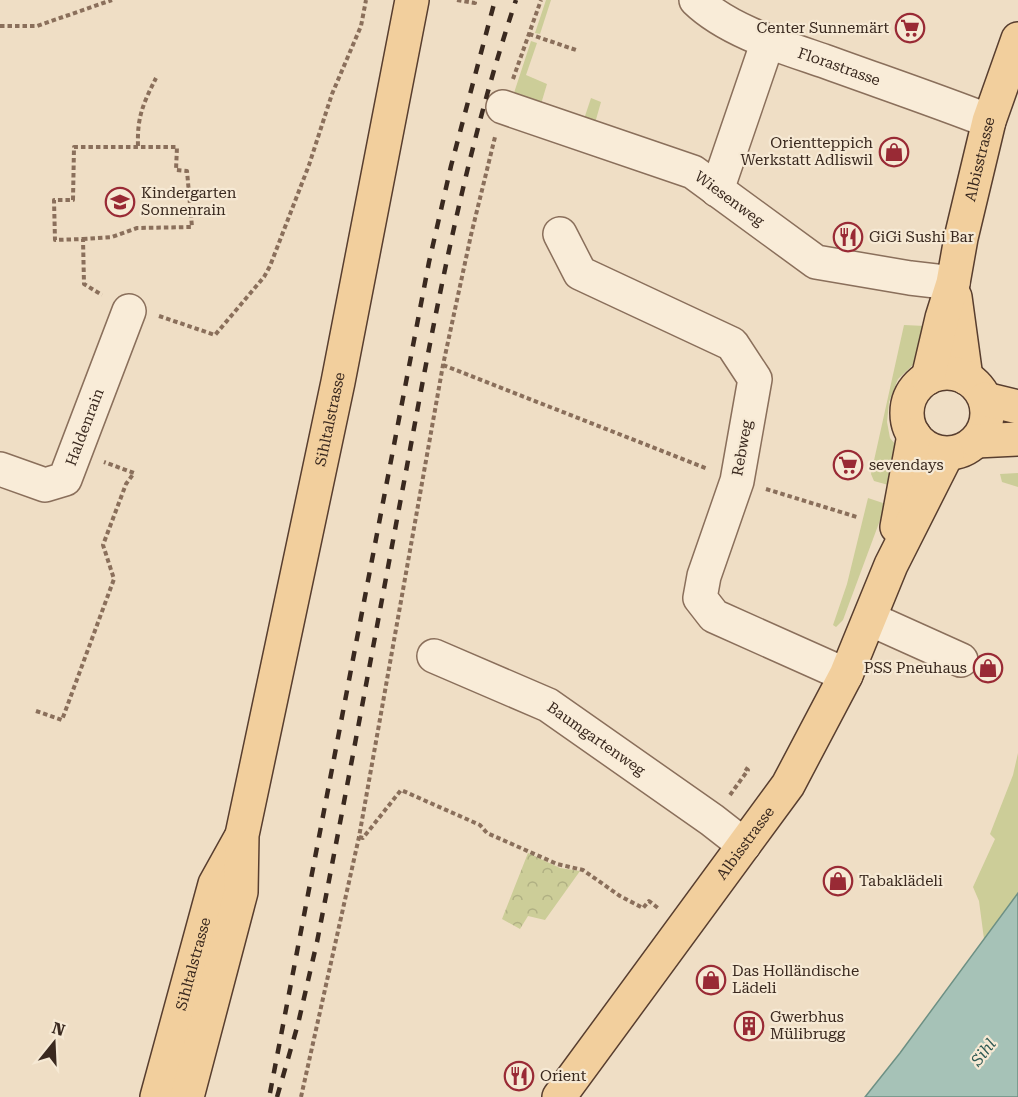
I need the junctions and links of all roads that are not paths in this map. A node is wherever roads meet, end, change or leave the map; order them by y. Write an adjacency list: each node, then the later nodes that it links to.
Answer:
1 (412, 0): 23 (main road, Sihltalstrasse)
2 (696, 0): 4 (street, Florastrasse)
3 (1018, 39): 6 (main road, Albisstrasse)
4 (768, 41): 6 (street, Florastrasse); 7 (street)
5 (503, 107): 7 (street, Wiesenweg)
6 (989, 121): 9 (main road, Albisstrasse)
7 (717, 190): 9 (street, Wiesenweg)
8 (560, 234): 22 (street, Rebweg)
9 (953, 283): 11 (main road, Albisstrasse); 12 (main road, Albisstrasse)
10 (129, 311): 17 (street, Haldenrain)
11 (928, 378): 12 (main road); 14 (main road)
12 (976, 389): 13 (main road); 16 (main road)
13 (1018, 407)
14 (914, 435): 16 (main road); 18 (main road, Albisstrasse)
15 (1018, 439): 16 (main road)
16 (962, 447): 18 (main road, Albisstrasse)
17 (0, 469)
18 (891, 565): 19 (main road, Albisstrasse)
19 (870, 619): 21 (street); 22 (main road, Albisstrasse)
20 (434, 656): 24 (street, Baumgartenweg)
21 (961, 660)
22 (846, 675): 24 (main road, Albisstrasse)
23 (242, 835): 25 (main road, Sihltalstrasse); 26 (main road, Sihltalstrasse)
24 (744, 845): 29 (main road, Albisstrasse)
25 (215, 995): 27 (main road, Sihltalstrasse); 28 (main road)
26 (157, 1097)
27 (187, 1097)
28 (207, 1097)
29 (559, 1097)

